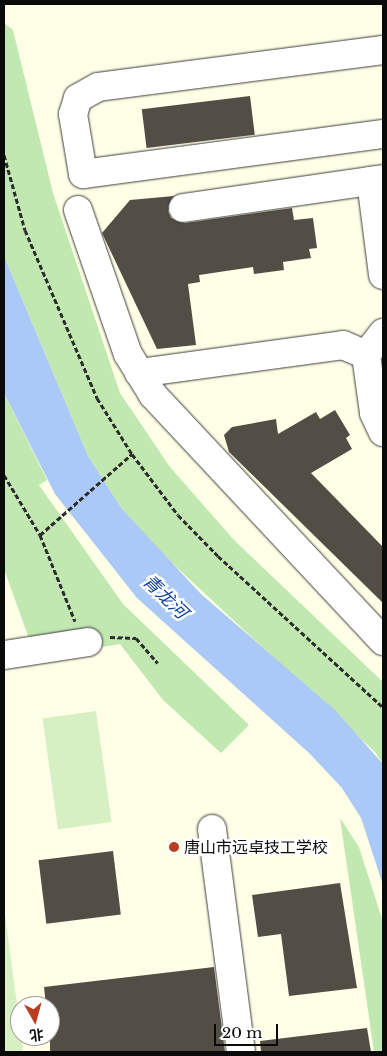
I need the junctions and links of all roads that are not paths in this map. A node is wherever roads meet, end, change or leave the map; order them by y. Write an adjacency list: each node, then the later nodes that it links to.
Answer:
1 (383, 50): 2 (lane)
2 (383, 134)
3 (377, 180): 4 (lane); 6 (lane)
4 (183, 208)
5 (78, 210): 9 (lane)
6 (383, 275)
7 (383, 333): 8 (lane)
8 (366, 355): 9 (lane); 10 (lane)
9 (139, 373): 11 (lane)
10 (383, 432)
11 (383, 641)
12 (88, 642): 13 (lane)
13 (4, 655)
14 (212, 829): 15 (lane)
15 (241, 1052)

